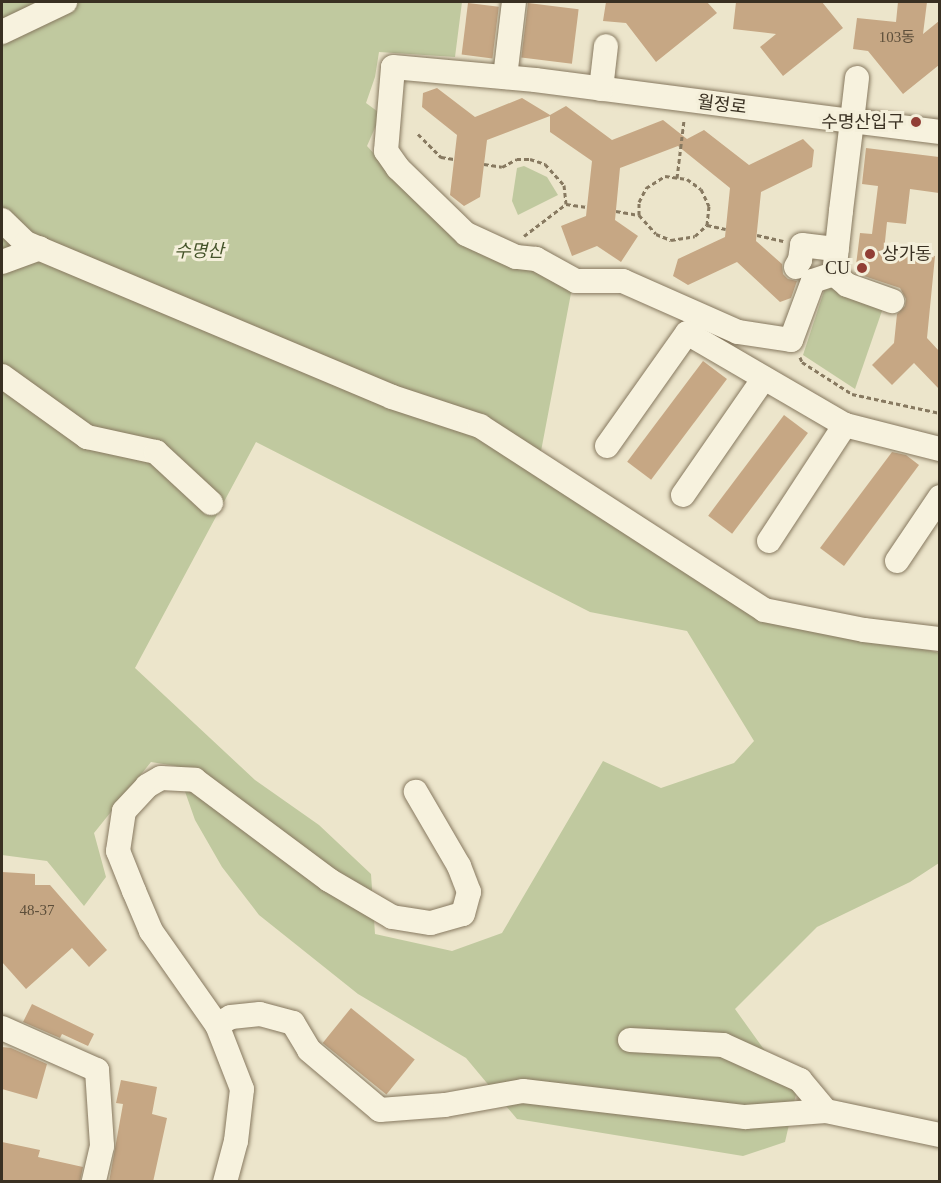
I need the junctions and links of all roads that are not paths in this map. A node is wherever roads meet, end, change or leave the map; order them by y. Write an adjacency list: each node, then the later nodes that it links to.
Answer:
1 (65, 2): 3 (street)
2 (514, 2): 6 (street)
3 (2, 32)
4 (606, 46): 8 (street)
5 (402, 68): 6 (street, 월정로); 9 (street); 17 (street)
6 (505, 77): 8 (street, 월정로)
7 (857, 78): 10 (street)
8 (601, 89): 10 (street, 월정로)
9 (407, 103)
10 (852, 121): 11 (street, 월정로); 14 (street)
11 (939, 132)
12 (2, 220): 13 (street)
13 (40, 248): 16 (street); 29 (street)
14 (837, 249): 15 (street); 17 (street)
15 (799, 256)
16 (2, 262)
17 (828, 276): 18 (street)
18 (892, 301)
19 (2, 376): 26 (street)
20 (764, 378): 21 (street); 22 (street); 24 (street)
21 (845, 425): 23 (street); 27 (street)
22 (607, 446)
23 (939, 449)
24 (683, 495)
25 (939, 497): 28 (street)
26 (211, 503)
27 (769, 541)
28 (897, 561)
29 (939, 639)
30 (416, 792): 31 (street)
31 (217, 1025): 34 (street); 37 (street)
32 (2, 1028): 36 (street)
33 (630, 1040): 34 (street)
34 (826, 1111): 35 (street)
35 (939, 1135)
36 (94, 1182)
37 (225, 1182)

